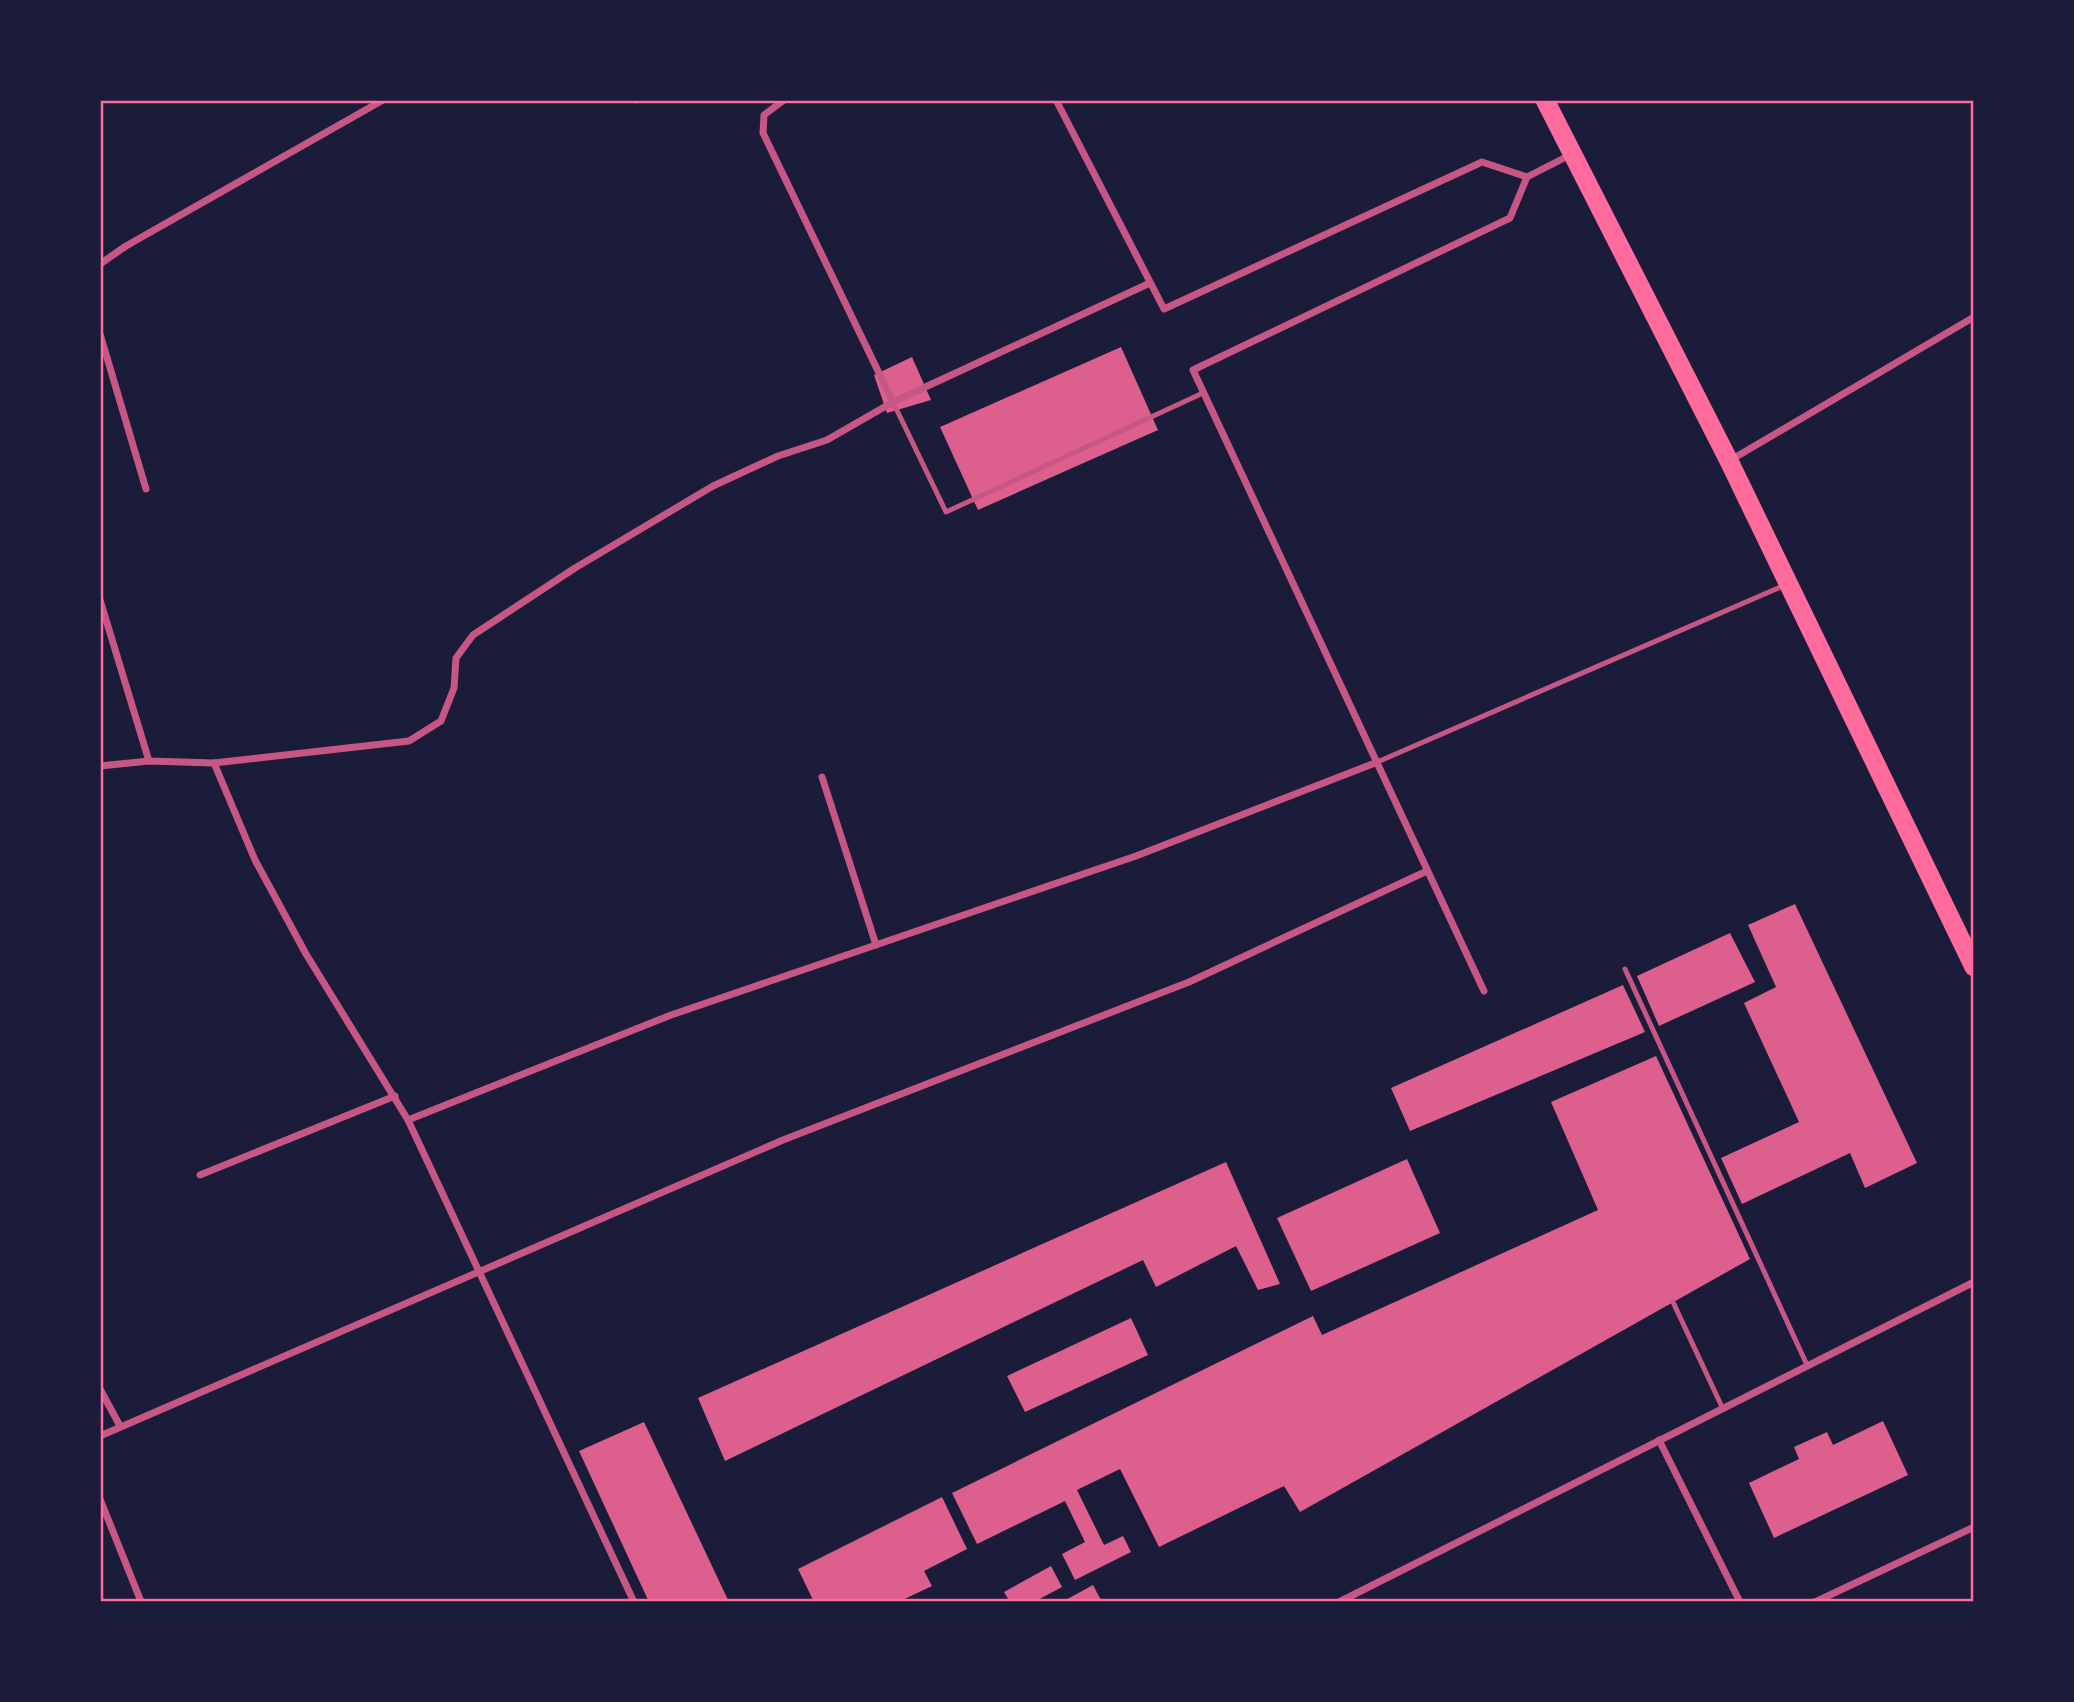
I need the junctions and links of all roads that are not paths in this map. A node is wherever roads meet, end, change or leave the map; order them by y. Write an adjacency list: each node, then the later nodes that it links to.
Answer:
1 (383, 100): 7 (street)
2 (784, 100): 12 (street)
3 (1056, 100): 8 (street)
4 (1545, 100): 5 (highway)
5 (1572, 154): 6 (street); 13 (highway)
6 (1527, 177): 8 (street); 11 (street)
7 (100, 264)
8 (1150, 283): 12 (street)
9 (1974, 317): 13 (street)
10 (100, 334): 14 (street)
11 (1203, 393): 12 (lane); 19 (street)
12 (893, 402): 18 (street)
13 (1729, 461): 15 (highway)
14 (146, 489)
15 (1788, 584): 19 (lane); 24 (highway)
16 (100, 600): 17 (street)
17 (149, 761): 18 (street); 20 (street)
18 (214, 762): 27 (street)
19 (1375, 763): 22 (street); 23 (street)
20 (100, 766)
21 (822, 777): 23 (street)
22 (1427, 871): 26 (street); 30 (street)
23 (876, 945): 28 (street)
24 (1974, 967)
25 (1625, 969): 33 (lane)
26 (1484, 991)
27 (395, 1096): 28 (street); 29 (street)
28 (408, 1120): 30 (street)
29 (200, 1175)
30 (481, 1273): 36 (street); 42 (street)
31 (1974, 1282): 33 (street)
32 (1673, 1302): 35 (lane)
33 (1807, 1365): 35 (street)
34 (100, 1389): 36 (street)
35 (1722, 1407): 38 (street)
36 (120, 1426): 37 (street)
37 (100, 1436)
38 (1659, 1440): 43 (street); 44 (street)
39 (100, 1499): 41 (street)
40 (1974, 1527): 45 (street)
41 (140, 1599)
42 (634, 1602)
43 (1339, 1602)
44 (1740, 1602)
45 (1815, 1602)

